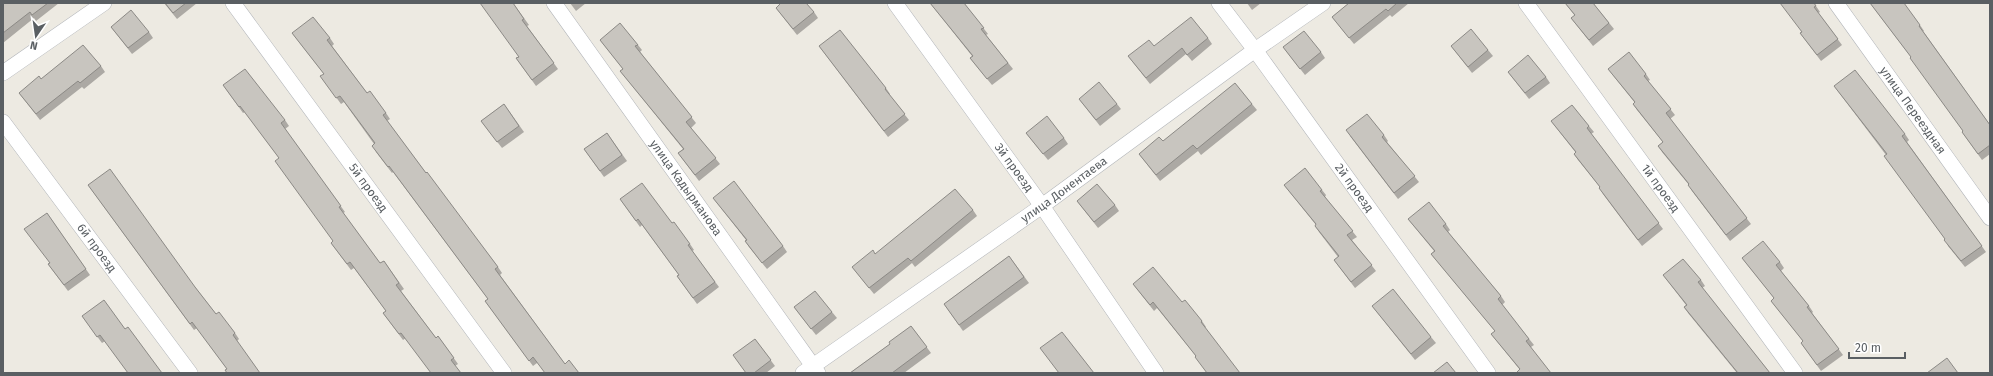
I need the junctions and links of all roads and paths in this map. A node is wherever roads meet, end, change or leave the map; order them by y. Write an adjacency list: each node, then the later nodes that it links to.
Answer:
1 (104, 3): 10 (street)
2 (233, 3): 16 (street, 5й проезд)
3 (554, 3): 14 (street, улица Кадырманова)
4 (895, 3): 12 (street, 3й проезд)
5 (1219, 3): 9 (street, 2й проезд)
6 (1323, 3): 9 (street, улица Донентаева)
7 (1526, 3): 19 (street, 1й проезд)
8 (1836, 3): 13 (street, улица Переездная)
9 (1255, 50): 12 (street, улица Донентаева); 18 (street, 2й проезд)
10 (3, 73)
11 (3, 122): 15 (street, 6й проезд)
12 (1042, 206): 14 (street, улица Донентаева); 17 (street, 3й проезд)
13 (1990, 218)
14 (812, 371)
15 (190, 373)
16 (504, 373)
17 (1156, 373)
18 (1488, 373)
19 (1795, 373)

